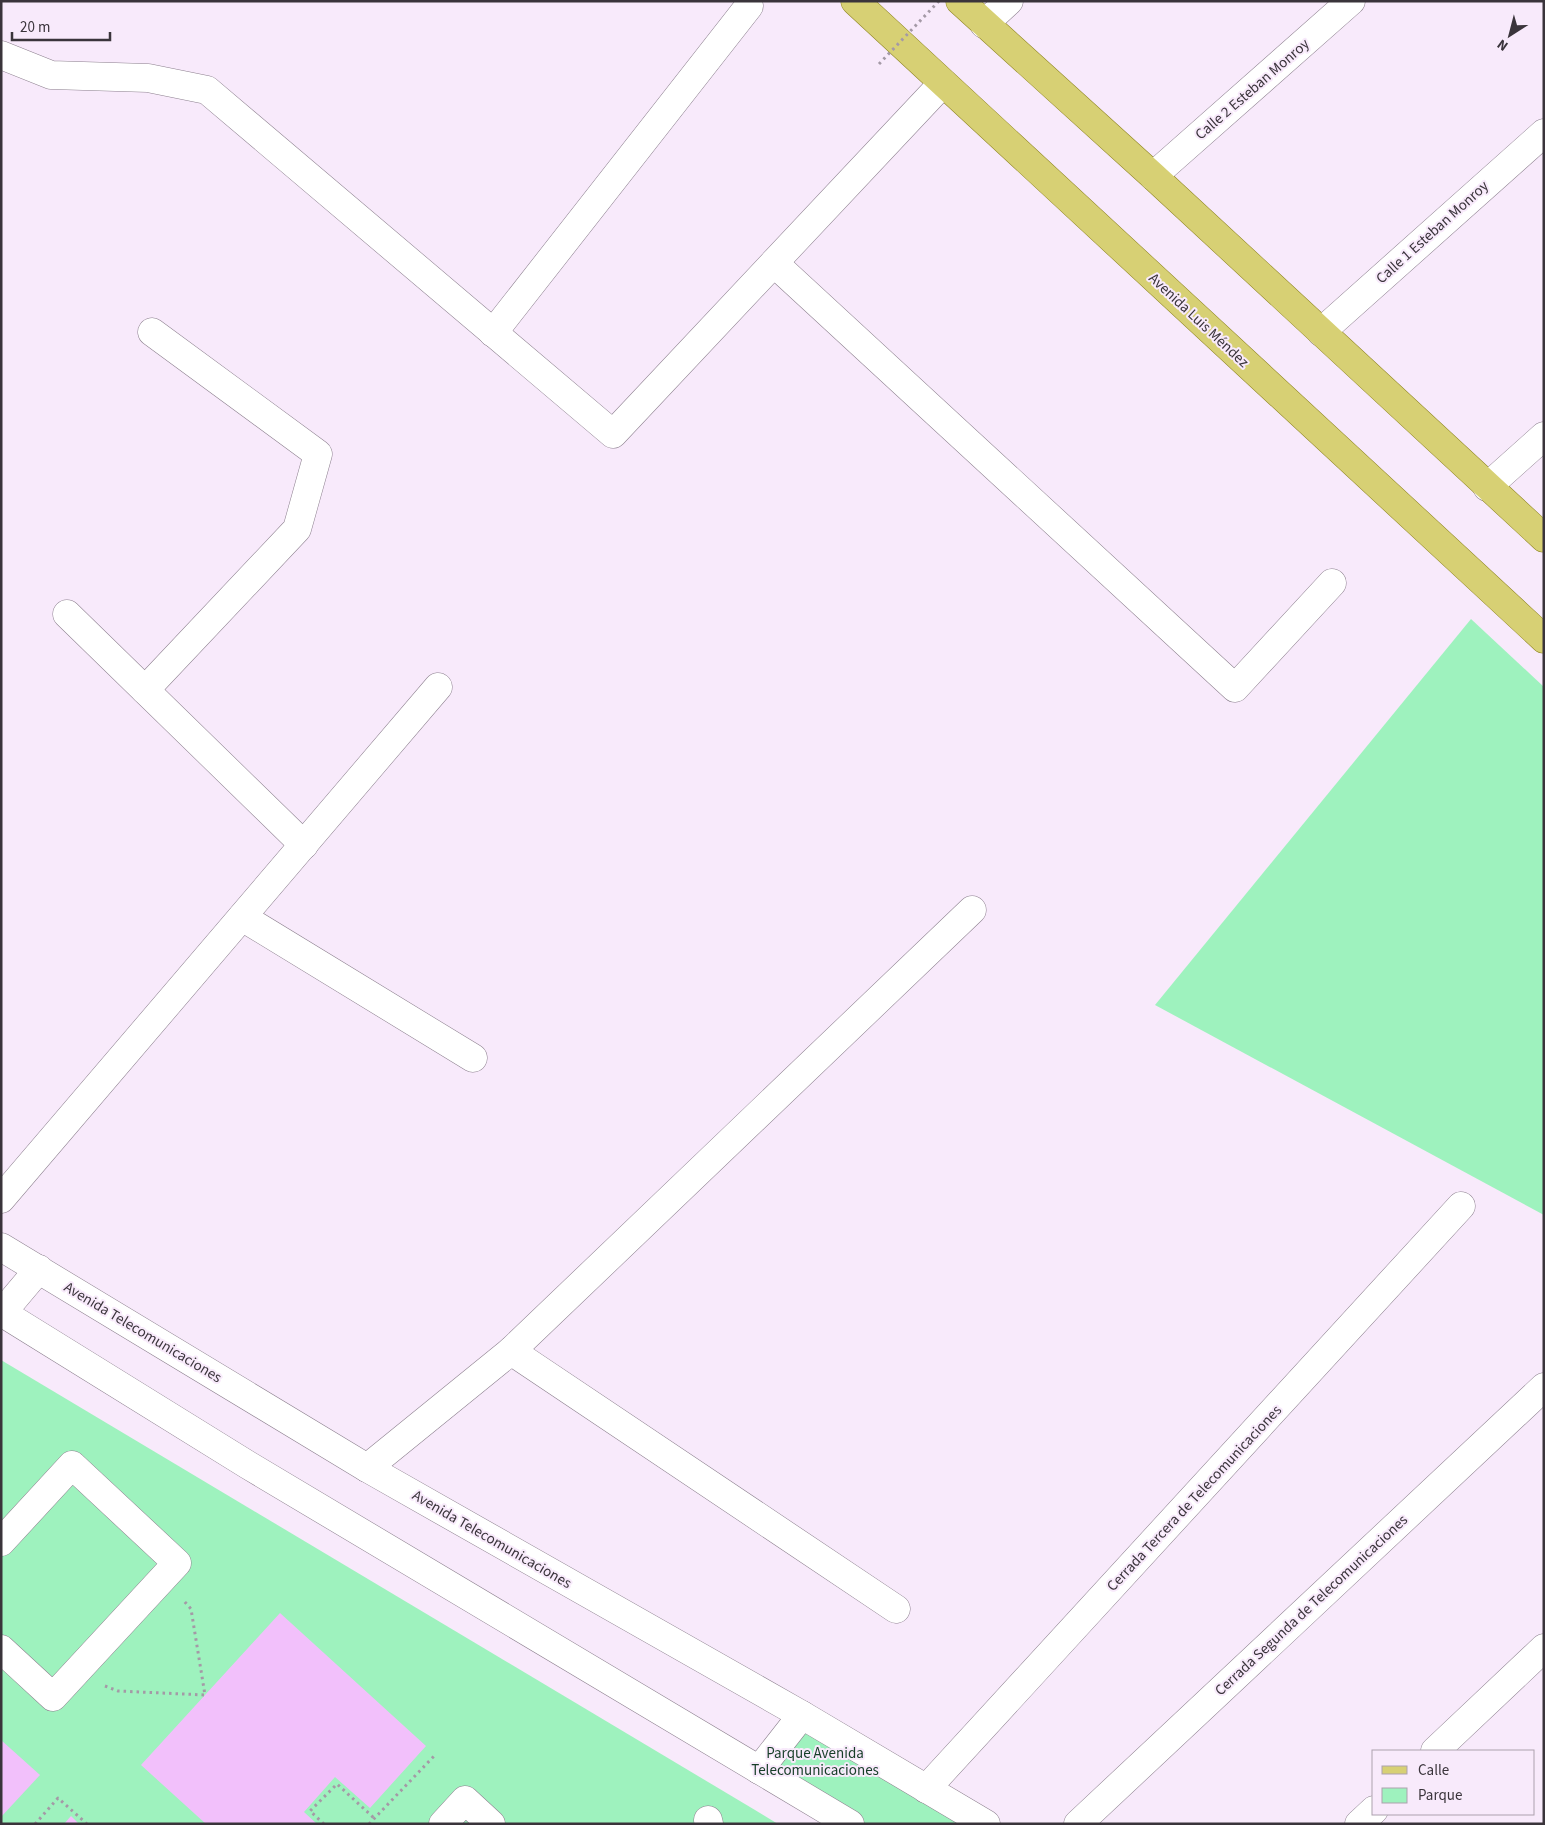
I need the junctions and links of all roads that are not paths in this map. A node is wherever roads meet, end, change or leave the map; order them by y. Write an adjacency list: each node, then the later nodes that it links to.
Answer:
1 (855, 1): 8 (main road, Avenida Luis Méndez)
2 (960, 1): 6 (main road)
3 (1009, 1): 6 (street)
4 (1351, 1): 10 (street, Calle 2 Esteban Monroy)
5 (749, 6): 14 (street)
6 (984, 24): 10 (main road)
7 (1, 55): 14 (street)
8 (944, 83): 11 (street); 20 (main road, Avenida Luis Méndez)
9 (1544, 133): 13 (street, Calle 1 Esteban Monroy)
10 (1153, 176): 13 (main road)
11 (774, 264): 14 (street); 18 (street)
12 (152, 332): 22 (street)
13 (1320, 332): 16 (main road)
14 (493, 333)
15 (1544, 436): 16 (street)
16 (1487, 487): 17 (main road)
17 (1544, 538)
18 (1332, 583)
19 (67, 614): 22 (street)
20 (1544, 639)
21 (438, 687): 23 (street)
22 (145, 690): 23 (street)
23 (304, 844): 25 (street)
24 (972, 910): 32 (street)
25 (242, 917): 26 (street); 27 (street)
26 (473, 1058)
27 (1, 1199)
28 (1461, 1206): 42 (street, Cerrada Tercera de Telecomunicaciones)
29 (1, 1247): 30 (street, Avenida Telecomunicaciones)
30 (39, 1269): 31 (street); 34 (street, Avenida Telecomunicaciones)
31 (2, 1312): 41 (street)
32 (512, 1351): 34 (street); 36 (street)
33 (1544, 1387): 48 (street, Cerrada Segunda de Telecomunicaciones)
34 (367, 1468): 39 (street, Avenida Telecomunicaciones)
35 (1, 1542): 38 (street)
36 (896, 1609)
37 (1544, 1648): 40 (street)
38 (1, 1649)
39 (802, 1715): 41 (street); 42 (street, Avenida Telecomunicaciones)
40 (1436, 1750)
41 (759, 1770): 46 (street)
42 (926, 1789): 47 (street, Avenida Telecomunicaciones)
43 (1372, 1812): 49 (street)
44 (443, 1824): 45 (street)
45 (490, 1824)
46 (850, 1824)
47 (986, 1824)
48 (1078, 1824)
49 (1359, 1824)

